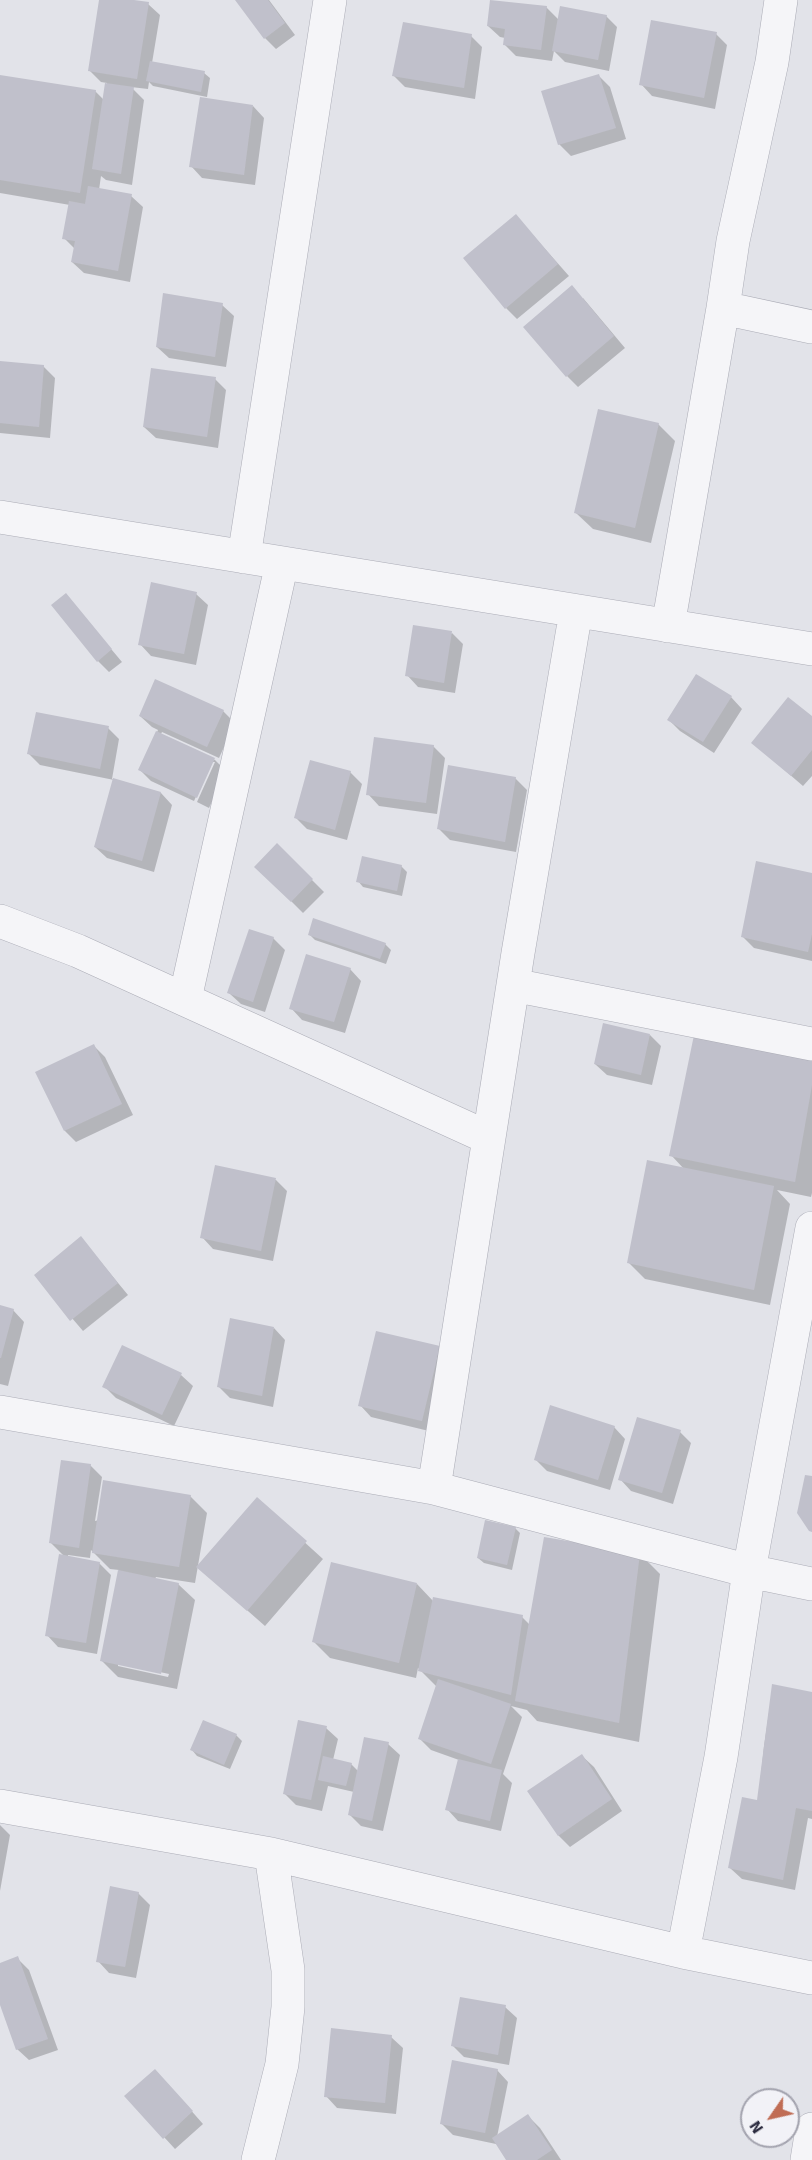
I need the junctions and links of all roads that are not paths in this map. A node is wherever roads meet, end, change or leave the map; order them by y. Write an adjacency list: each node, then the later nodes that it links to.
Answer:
1 (330, 0): 6 (street)
2 (781, 0): 3 (street)
3 (723, 308): 4 (street); 9 (street)
4 (812, 327)
5 (0, 517): 6 (street)
6 (244, 557): 7 (street)
7 (282, 563): 8 (street); 13 (street)
8 (576, 611): 9 (street); 12 (street)
9 (668, 626): 10 (street)
10 (812, 649)
11 (0, 921): 13 (street)
12 (513, 986): 14 (street); 15 (street)
13 (185, 999): 15 (street)
14 (812, 1044)
15 (489, 1138): 18 (street)
16 (812, 1228): 19 (street)
17 (0, 1412): 18 (street)
18 (434, 1488): 19 (street)
19 (749, 1571): 20 (street); 23 (street)
20 (812, 1584)
21 (0, 1806): 22 (street)
22 (271, 1854): 23 (street); 26 (street)
23 (683, 1952): 24 (street)
24 (812, 1978)
25 (812, 2129): 27 (street)
26 (258, 2160)
27 (807, 2160)

